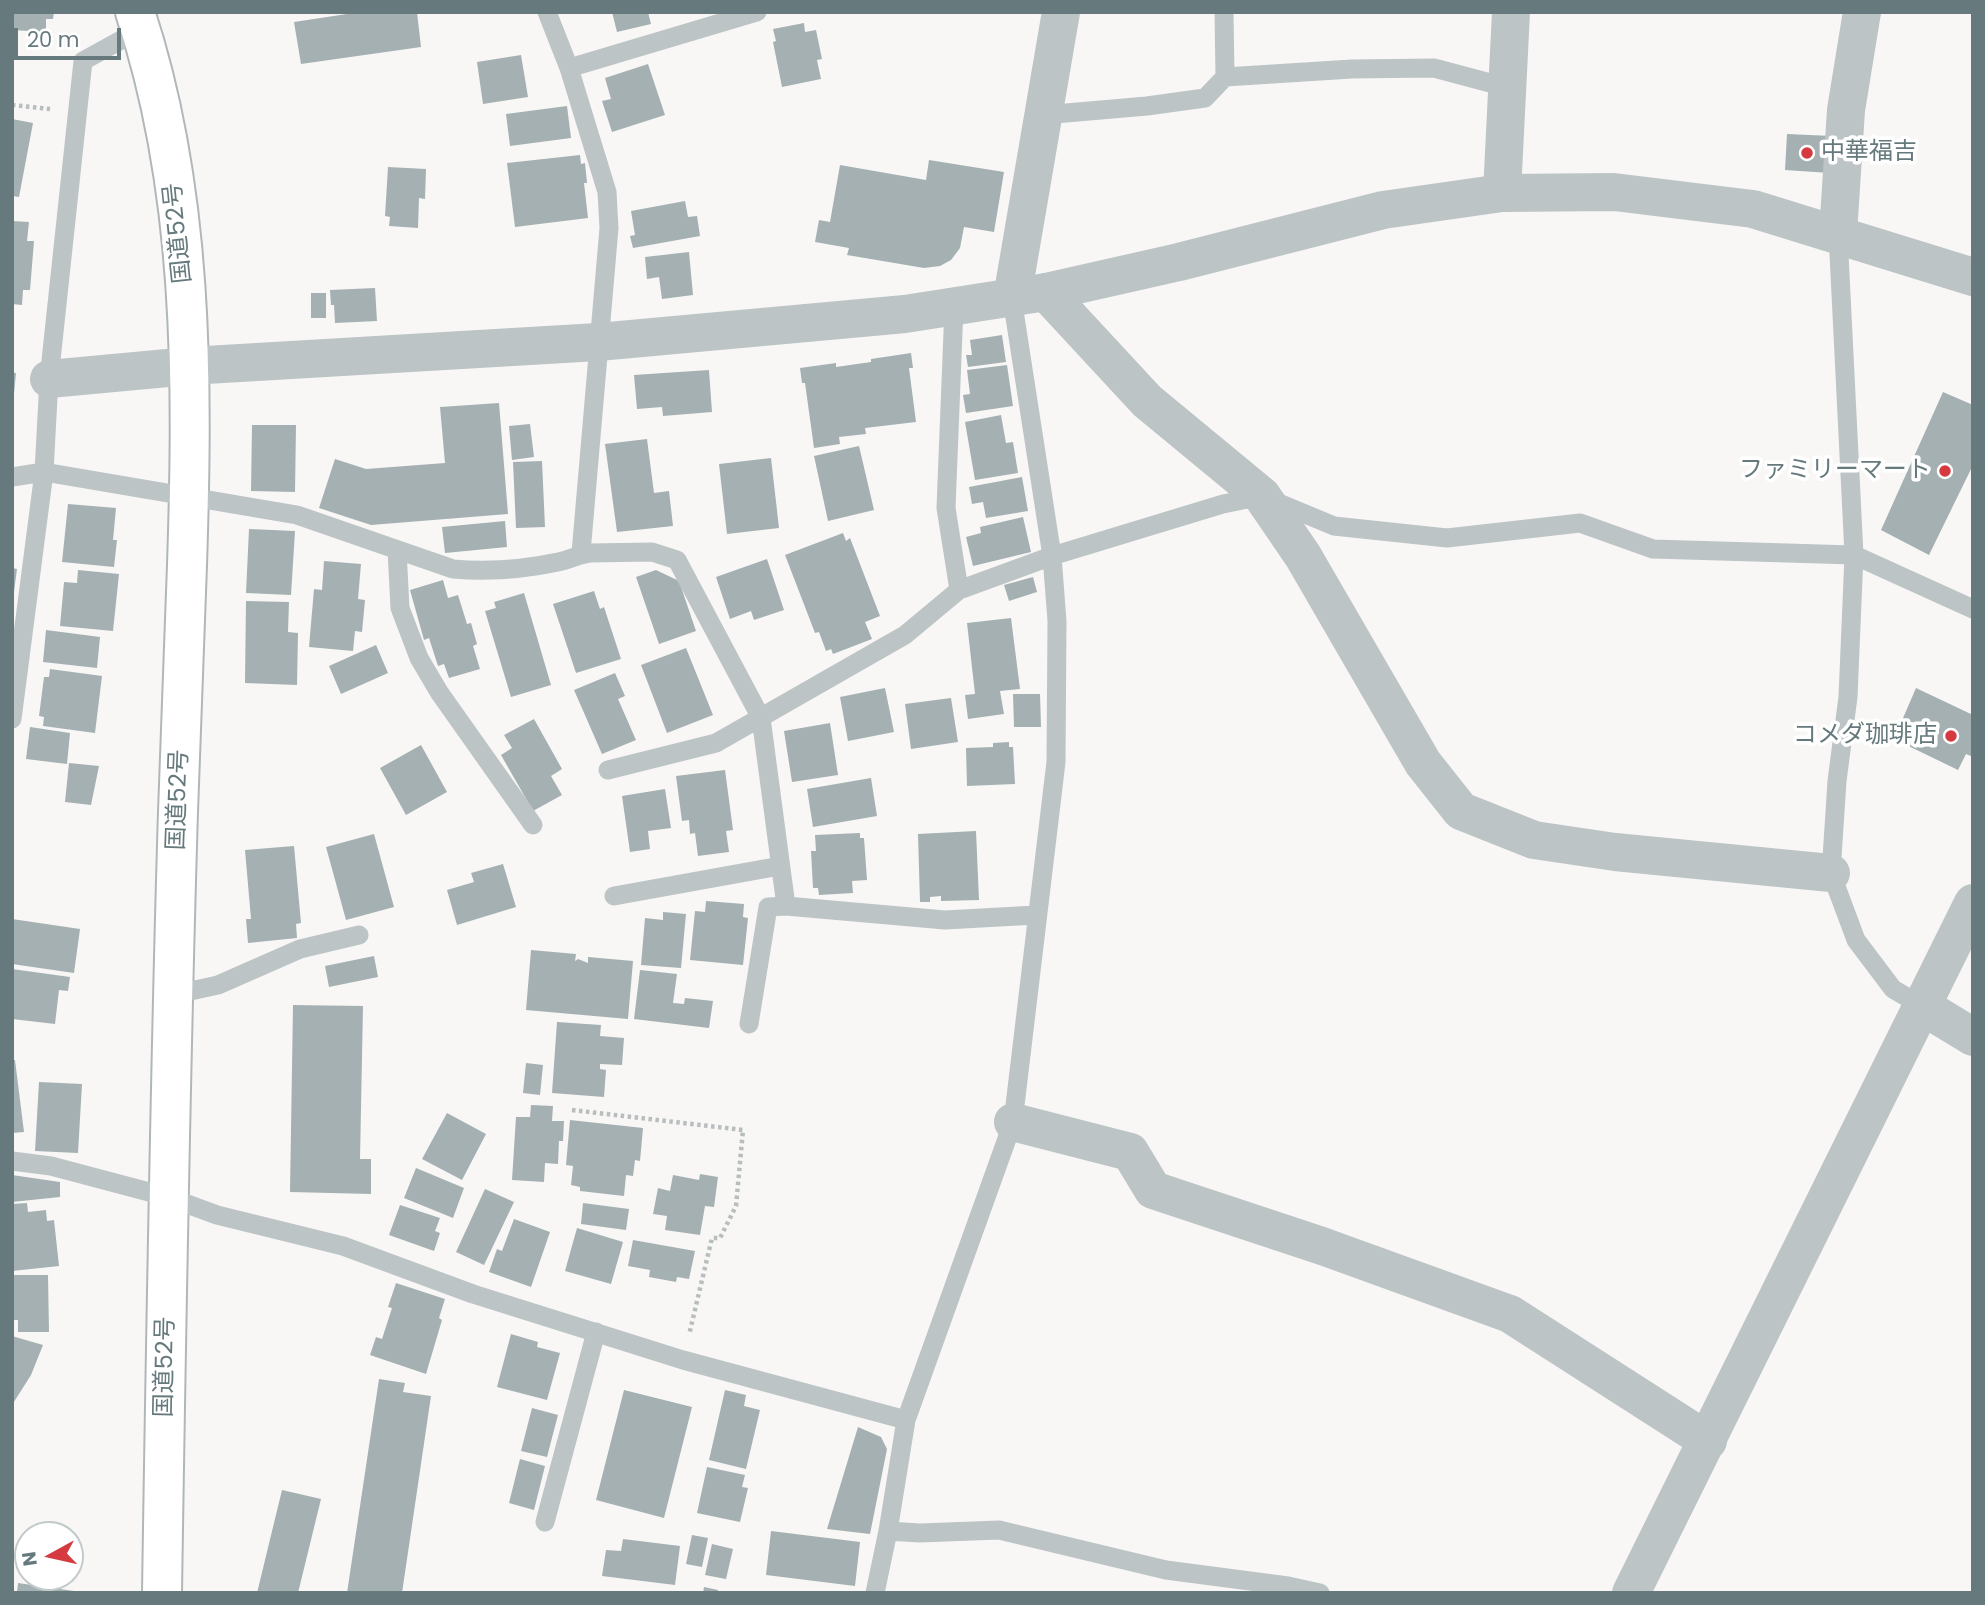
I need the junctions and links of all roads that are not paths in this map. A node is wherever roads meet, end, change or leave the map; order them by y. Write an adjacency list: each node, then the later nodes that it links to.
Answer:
1 (547, 12): 8 (lane)
2 (757, 12): 8 (lane)
3 (1061, 12): 11 (street)
4 (1224, 12): 9 (lane)
5 (1511, 12): 10 (street)
6 (1862, 12): 13 (street)
7 (138, 21): 18 (highway, 国道52号); 19 (lane)
8 (569, 68): 17 (lane)
9 (1225, 77): 10 (lane); 11 (lane)
10 (1508, 88): 12 (street)
11 (1043, 115): 15 (street)
12 (1502, 192): 13 (street); 15 (street)
13 (1838, 234): 14 (street); 26 (lane)
14 (1973, 277)
15 (1029, 295): 16 (street); 22 (street); 27 (lane)
16 (954, 307): 17 (street); 28 (lane)
17 (598, 342): 18 (street); 25 (lane)
18 (189, 366): 19 (street); 23 (highway, 国道52号)
19 (49, 379): 20 (lane)
20 (44, 472): 21 (lane); 23 (lane); 31 (lane)
21 (12, 477)
22 (1262, 496): 26 (lane); 27 (lane); 35 (street)
23 (189, 498): 24 (lane); 41 (highway, 国道52号)
24 (397, 550): 25 (lane); 33 (lane)
25 (581, 553): 30 (lane)
26 (1854, 555): 29 (lane); 35 (lane)
27 (1052, 556): 28 (lane); 39 (lane)
28 (959, 590): 30 (lane)
29 (1973, 610)
30 (761, 718): 32 (lane); 34 (lane)
31 (12, 719)
32 (608, 770)
33 (533, 825)
34 (780, 866): 36 (lane); 38 (lane)
35 (1831, 873): 42 (lane)
36 (614, 896)
37 (1973, 902): 42 (street)
38 (786, 906): 39 (lane); 43 (lane)
39 (1036, 915): 45 (lane)
40 (359, 935): 41 (lane)
41 (172, 995): 47 (highway, 国道52号)
42 (1922, 1006): 44 (street); 50 (street)
43 (750, 1024)
44 (1973, 1037)
45 (1013, 1122): 49 (lane); 50 (street)
46 (12, 1161): 47 (lane)
47 (168, 1198): 48 (lane); 53 (highway, 国道52号)
48 (596, 1332): 49 (lane); 51 (lane)
49 (906, 1420): 52 (lane)
50 (1708, 1441): 56 (street)
51 (545, 1522)
52 (888, 1531): 54 (lane); 55 (lane)
53 (162, 1593)
54 (874, 1593)
55 (1320, 1593)
56 (1631, 1593)

